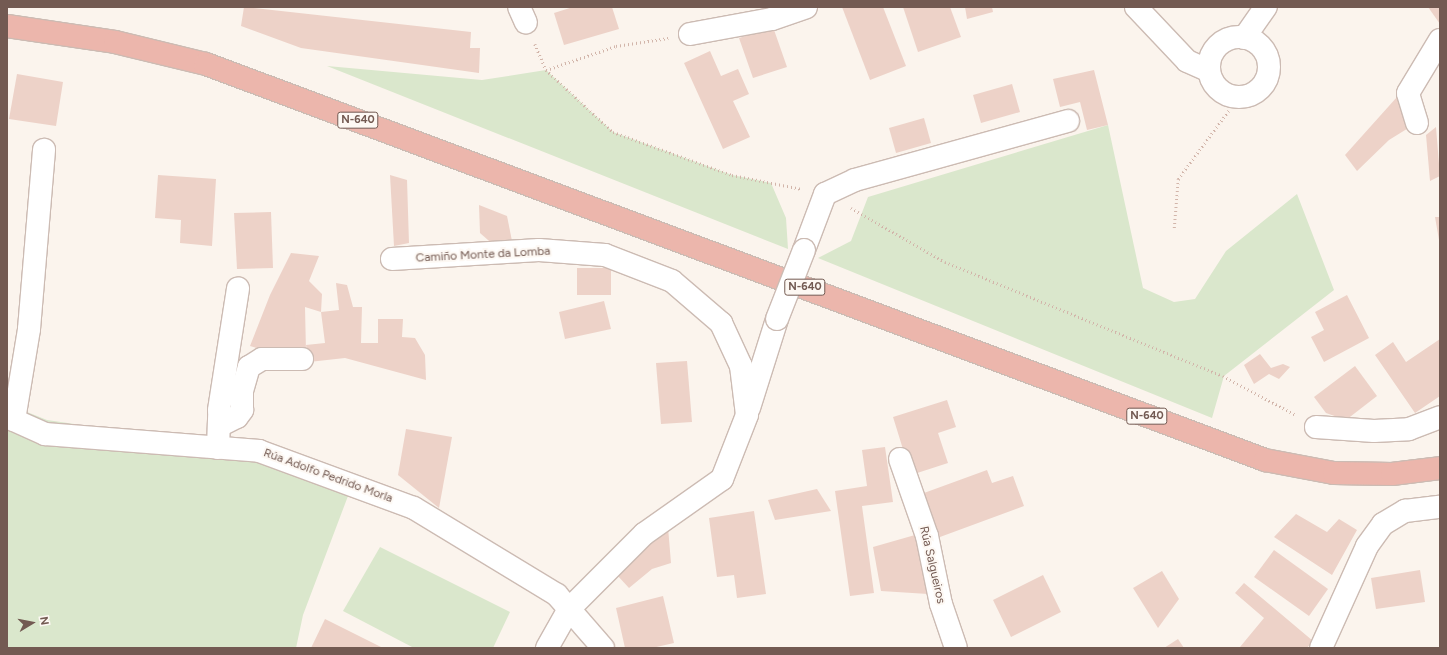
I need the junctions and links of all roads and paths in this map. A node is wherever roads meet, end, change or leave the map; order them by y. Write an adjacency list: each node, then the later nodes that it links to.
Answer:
1 (806, 7): 6 (street)
2 (1136, 7): 10 (street)
3 (1266, 7): 7 (street)
4 (522, 15): 9 (path)
5 (7, 26): 27 (highway, N-640)
6 (690, 34): 9 (path)
7 (1244, 38): 10 (street); 10 (street)
8 (1440, 40): 13 (street)
9 (546, 70): 15 (path)
10 (1209, 71)
11 (1229, 110): 16 (path)
12 (1068, 121): 15 (street)
13 (1417, 123)
14 (44, 150): 22 (street)
15 (826, 194): 20 (street, Camiño Monte da Lomba, bridge); 24 (path)
16 (1174, 228)
17 (392, 259): 20 (street, Camiño Monte da Lomba)
18 (238, 288): 23 (street)
19 (302, 359): 23 (street)
20 (747, 415): 29 (street, Camiño Monte da Lomba)
21 (1440, 417): 24 (street)
22 (11, 419): 25 (street, Rúa Adolfo Pedrido Morla)
23 (219, 426): 25 (street)
24 (1316, 427)
25 (218, 448): 29 (street, Rúa Adolfo Pedrido Morla)
26 (900, 459): 32 (street, Rúa Salgueiros)
27 (1440, 468)
28 (1440, 507): 33 (street)
29 (569, 609): 30 (street, Camiño Monte da Lomba); 31 (street, Rúa Adolfo Pedrido Morla)
30 (547, 648)
31 (603, 648)
32 (956, 648)
33 (1321, 648)

